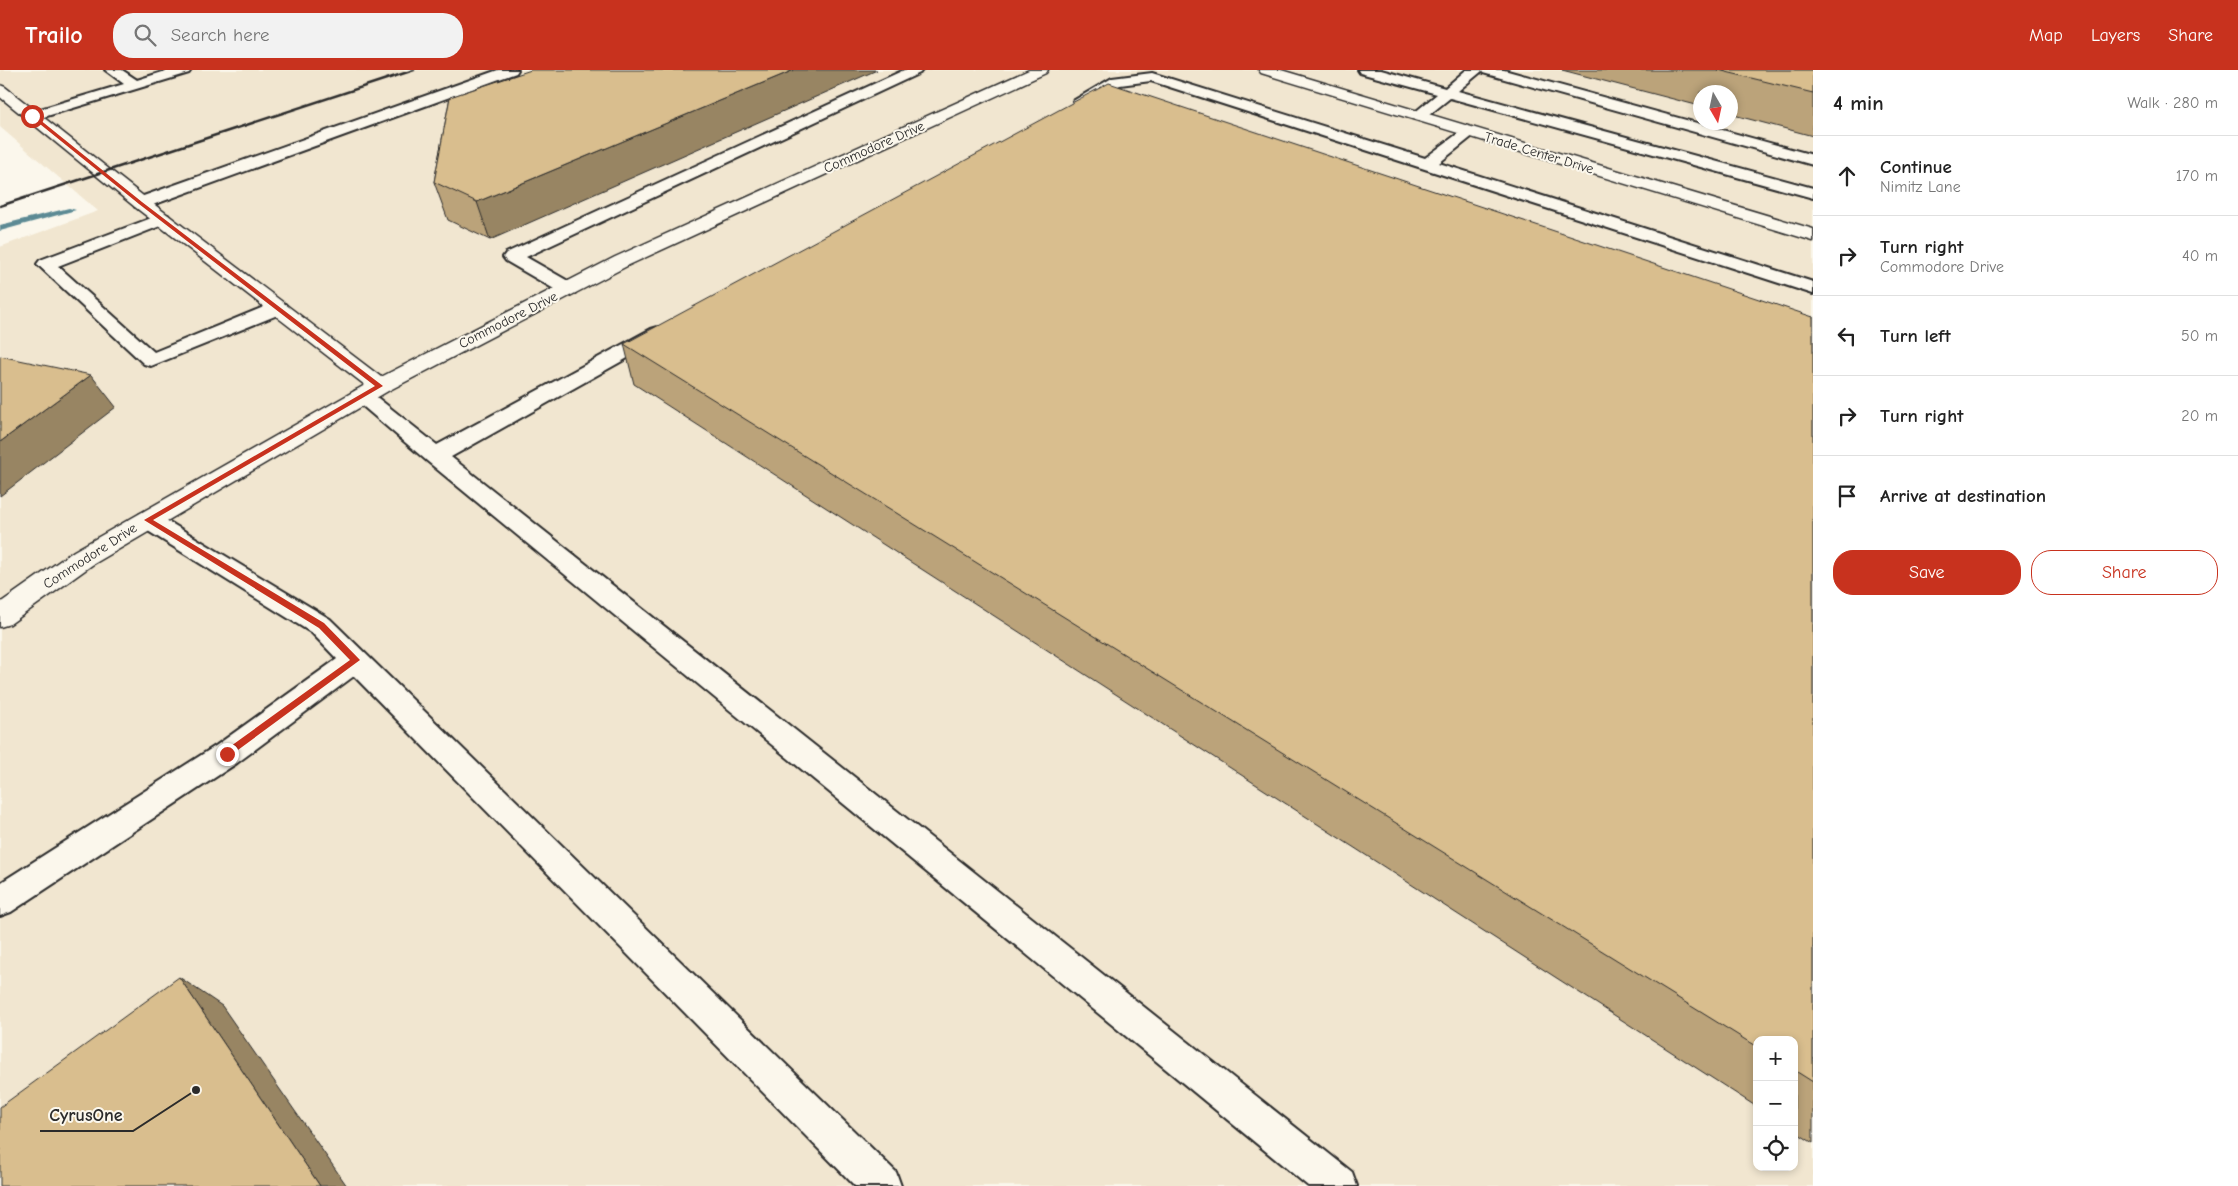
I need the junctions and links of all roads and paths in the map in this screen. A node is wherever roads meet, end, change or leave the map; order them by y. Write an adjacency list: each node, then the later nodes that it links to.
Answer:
1 (112, 70): 10 (lane)
2 (184, 70): 10 (lane)
3 (511, 70): 20 (lane)
4 (915, 70): 24 (lane)
5 (1041, 70): 24 (street, Commodore Drive)
6 (1266, 70): 15 (street, Trade Center Drive)
7 (1365, 70): 12 (lane)
8 (1474, 70): 12 (lane)
9 (1488, 70): 17 (lane)
10 (136, 84): 14 (lane)
11 (0, 90): 14 (street)
12 (1446, 93): 15 (lane); 19 (lane)
13 (1063, 110): 18 (lane)
14 (32, 116): 20 (street)
15 (1418, 116): 16 (street, Trade Center Drive)
16 (1469, 132): 18 (lane); 22 (street, Trade Center Drive)
17 (1813, 160)
18 (1427, 164): 23 (lane)
19 (1813, 193)
20 (141, 203): 21 (street)
21 (162, 219): 25 (street); 25 (lane)
22 (1813, 236)
23 (1810, 281)
24 (568, 289): 27 (street, Commodore Drive)
25 (278, 308): 27 (street)
26 (671, 326): 28 (lane)
27 (371, 391): 28 (lane); 29 (street, Commodore Drive)
28 (435, 456): 34 (lane)
29 (148, 520): 30 (street, Commodore Drive); 31 (lane)
30 (0, 617)
31 (356, 660): 32 (lane); 33 (lane)
32 (0, 901)
33 (882, 1186)
34 (1338, 1186)

